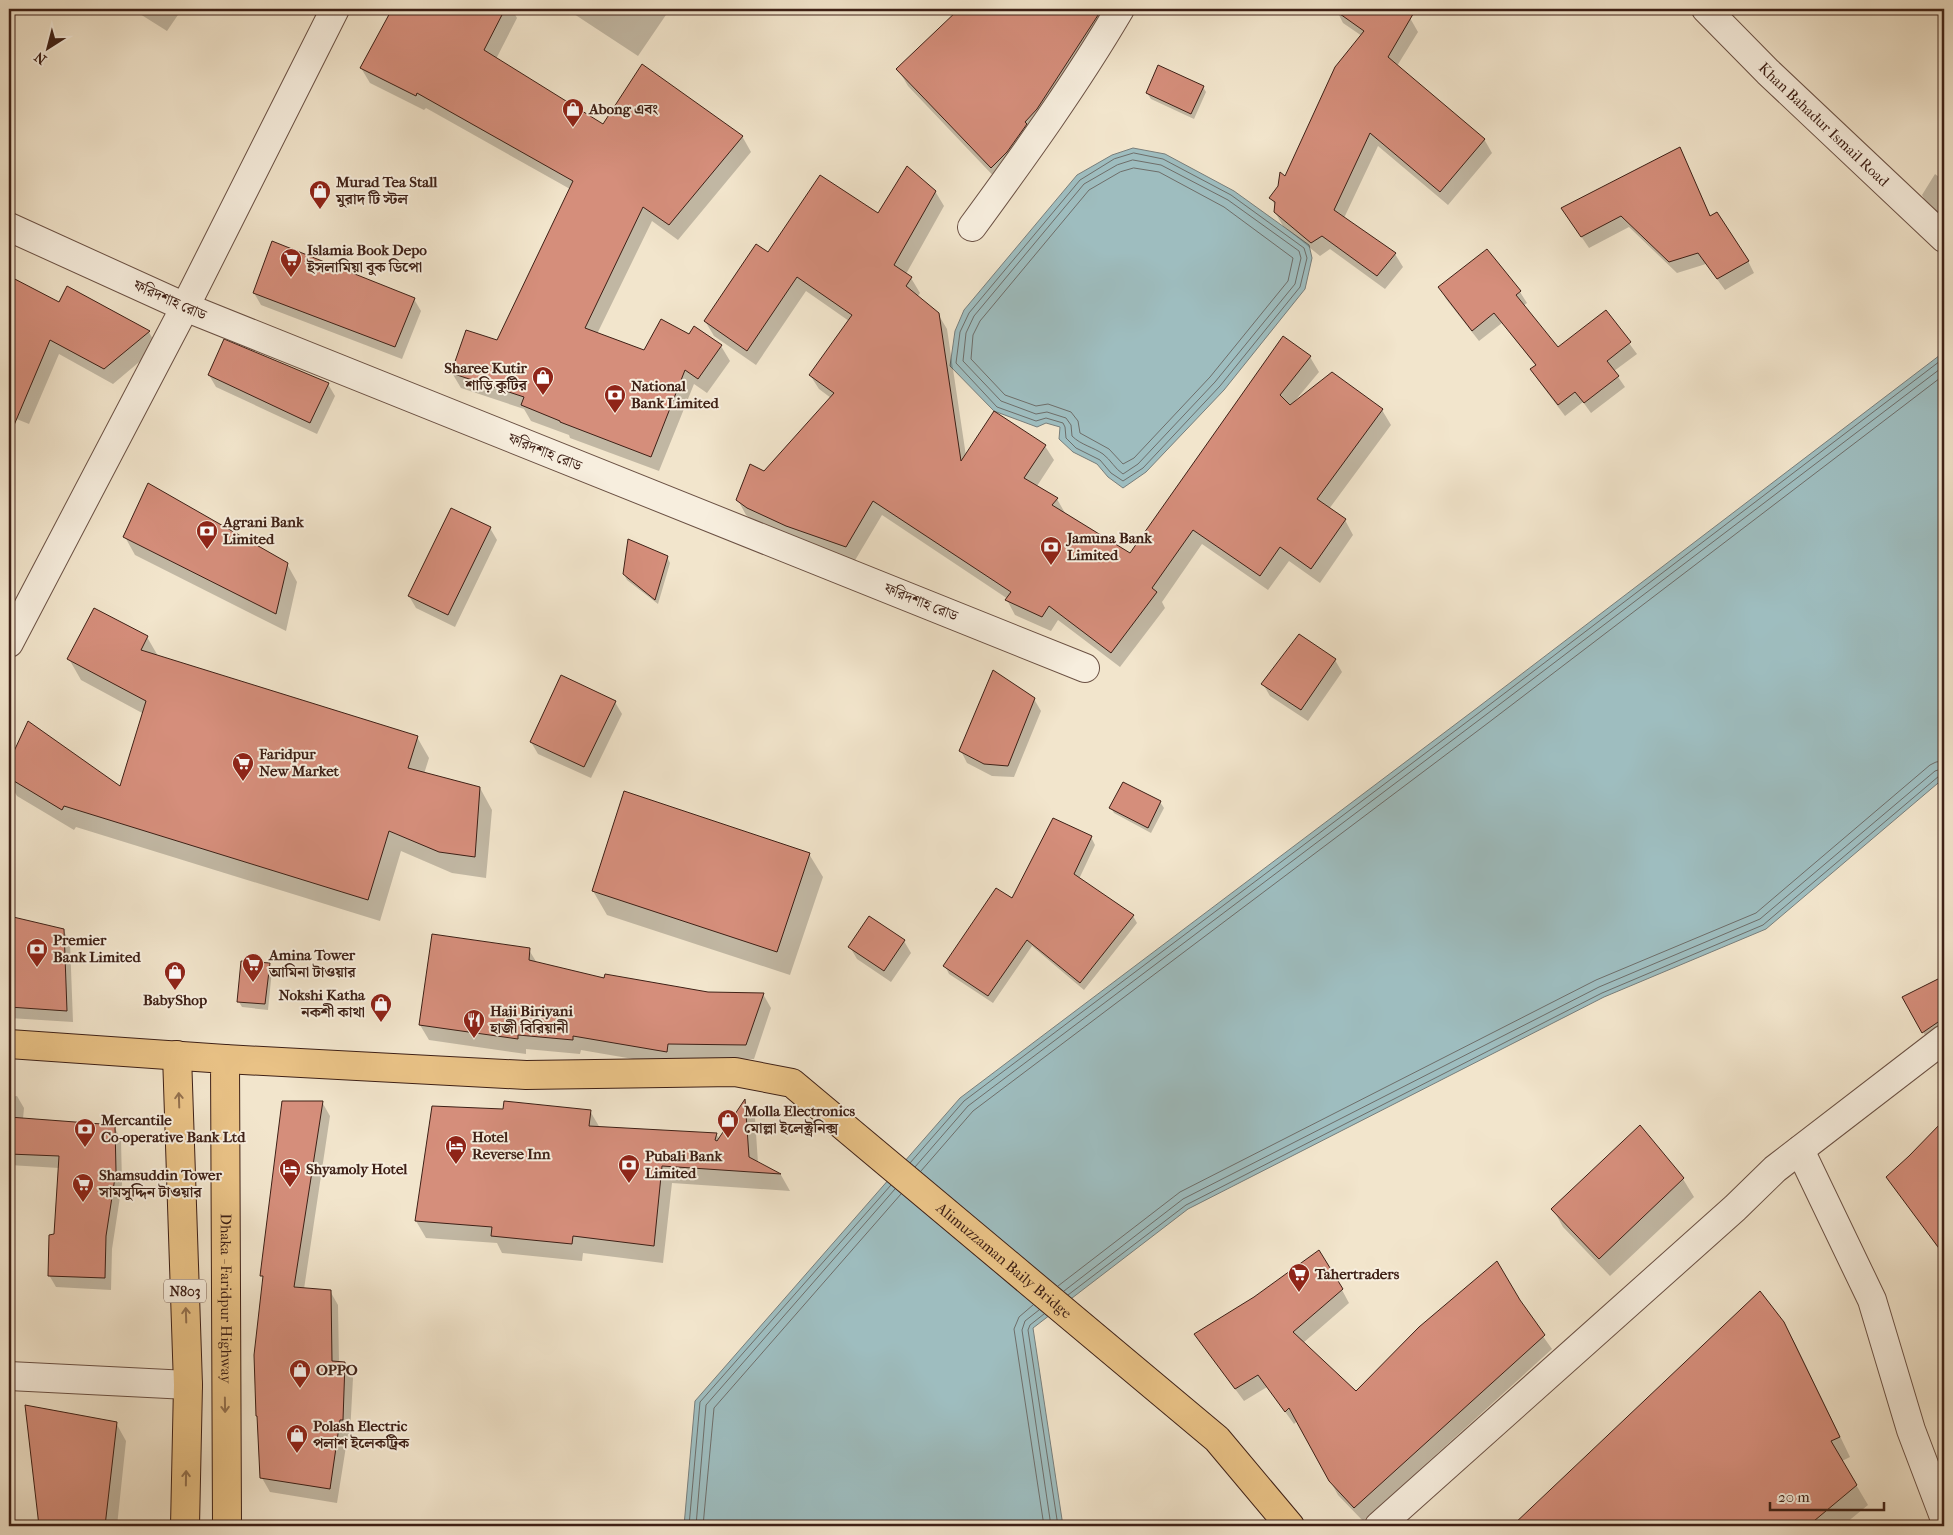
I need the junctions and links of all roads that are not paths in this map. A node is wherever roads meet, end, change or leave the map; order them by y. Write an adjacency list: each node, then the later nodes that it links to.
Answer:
1 (335, 9): 7 (street)
2 (1120, 9): 5 (street)
3 (1706, 9): 6 (street, Khan Bahadur Ismail Road)
4 (9, 227): 7 (street, ফরিদশাহ রোড)
5 (972, 227)
6 (1944, 238)
7 (185, 307): 8 (street); 9 (street, ফরিদশাহ রোড)
8 (9, 643)
9 (1085, 668)
10 (1944, 1040): 14 (street)
11 (9, 1044): 12 (main road)
12 (177, 1055): 13 (main road); 16 (main road, N803, one-way to 12)
13 (226, 1058): 19 (main road, Dhaka - Faridpur Highway / N803, one-way to 19); 20 (main road, Alimuzzaman Baily Bridge)
14 (1800, 1150): 17 (street); 21 (street)
15 (9, 1376): 16 (street)
16 (188, 1386): 18 (main road, N803, one-way to 16)
17 (1944, 1517)
18 (186, 1526)
19 (227, 1526)
20 (1290, 1526)
21 (1379, 1526)

